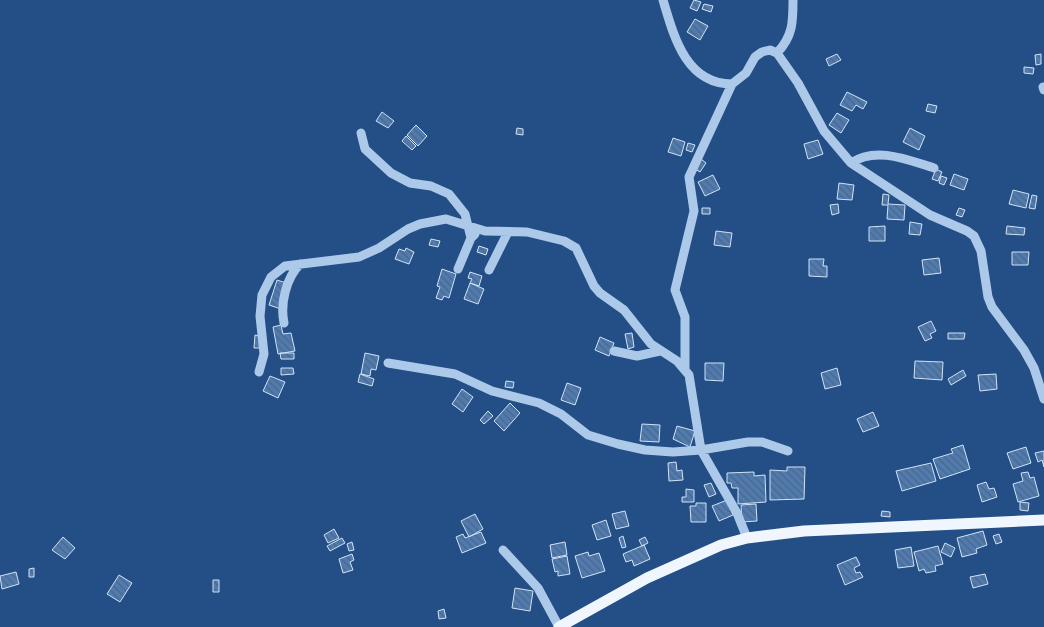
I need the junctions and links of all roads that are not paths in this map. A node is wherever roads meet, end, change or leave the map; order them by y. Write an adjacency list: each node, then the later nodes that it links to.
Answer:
1 (663, 0): 4 (street)
2 (792, 0): 3 (street)
3 (778, 53): 4 (street); 6 (street)
4 (732, 84): 19 (street)
5 (361, 132): 8 (street)
6 (851, 163): 7 (street); 21 (street)
7 (934, 168)
8 (469, 225): 9 (street); 11 (street); 12 (street)
9 (485, 231): 10 (street); 11 (street)
10 (508, 232): 14 (street); 16 (street)
11 (471, 238): 13 (street)
12 (300, 264): 15 (street); 20 (street)
13 (458, 269)
14 (489, 270)
15 (284, 323)
16 (660, 350): 17 (street); 19 (street)
17 (614, 351)
18 (388, 363): 22 (street)
19 (684, 368): 22 (street)
20 (259, 372)
21 (1044, 399)
22 (701, 450): 23 (street); 25 (street)
23 (788, 451)
24 (1044, 520): 25 (main road)
25 (747, 538): 27 (main road)
26 (503, 550): 27 (street)
27 (559, 627)

